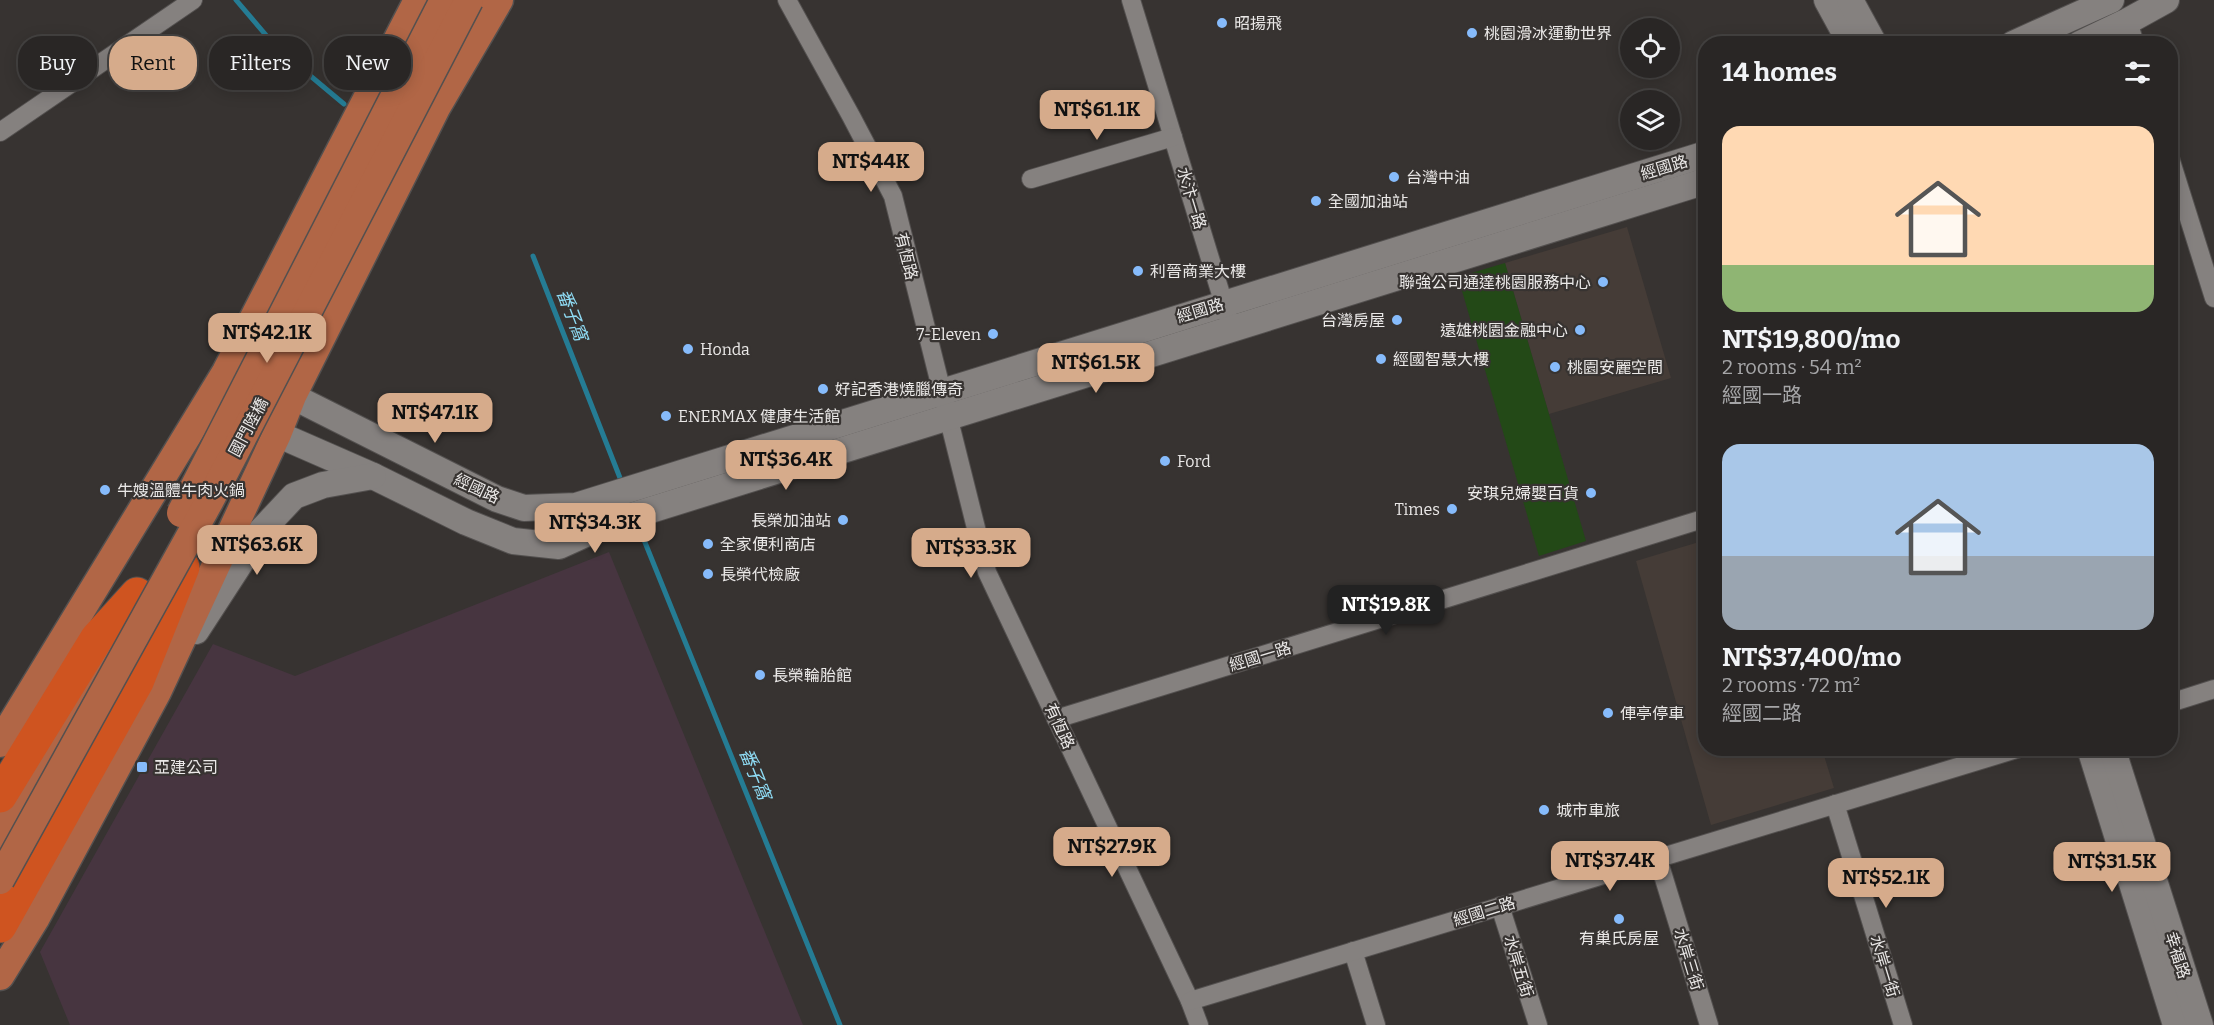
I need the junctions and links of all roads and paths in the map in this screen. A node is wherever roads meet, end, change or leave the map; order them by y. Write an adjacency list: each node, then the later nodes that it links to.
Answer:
1 (193, 0): 17 (street)
2 (418, 0): 26 (main road)
3 (444, 0): 34 (main road, 國門陸橋, bridge)
4 (469, 0): 32 (main road, 國門陸橋, bridge)
5 (499, 0): 28 (main road)
6 (787, 0): 27 (street, 有恆路)
7 (1131, 0): 18 (street, 水汴一路)
8 (1827, 0): 13 (street)
9 (1850, 0): 14 (street)
10 (2111, 0): 15 (street)
11 (2166, 0): 12 (street)
12 (2131, 32): 16 (street)
13 (1847, 36)
14 (1870, 36)
15 (2031, 36)
16 (2114, 36)
17 (0, 132)
18 (1173, 137): 20 (street); 24 (street, 水汴一路)
19 (1698, 156): 24 (street, 經國路)
20 (1031, 179)
21 (1698, 183): 25 (street, 經國路)
22 (2178, 183): 23 (street)
23 (2214, 298)
24 (1224, 303): 25 (street, 水汴一路); 27 (street, 經國路)
25 (1232, 328): 29 (street, 經國路)
26 (226, 372): 28 (street, 經國路); 39 (main road)
27 (942, 391): 28 (street, 經國路); 29 (street, 有恆路)
28 (292, 396): 30 (main road)
29 (948, 418): 31 (street, 經國路); 38 (street, 有恆路)
30 (277, 434): 31 (street, 經國路); 36 (main road)
31 (373, 476): 36 (street)
32 (209, 502): 47 (main road, 國門陸橋, bridge); 49 (highway, bridge)
33 (1698, 520): 38 (street, 經國一路)
34 (137, 594): 43 (highway); 45 (main road, 國門陸橋)
35 (2214, 689): 37 (street)
36 (157, 692): 51 (main road)
37 (2178, 700)
38 (1056, 719): 52 (street, 有恆路)
39 (0, 743)
40 (1994, 756): 44 (street, 經國二路)
41 (2092, 756): 58 (street, 幸福路)
42 (2115, 756): 59 (street, 幸福路)
43 (0, 796)
44 (1835, 804): 46 (street, 經國二路); 57 (street, 水岸一街)
45 (0, 835)
46 (1658, 858): 48 (street, 經國二路); 56 (street, 水岸三街)
47 (0, 880)
48 (1500, 906): 50 (street, 經國二路); 55 (street, 水岸五街)
49 (0, 926)
50 (1353, 951): 52 (street, 經國二路); 54 (street)
51 (0, 976)
52 (1190, 1001): 53 (street, 有恆路)
53 (1199, 1025)
54 (1376, 1025)
55 (1538, 1025)
56 (1709, 1025)
57 (1903, 1025)
58 (2176, 1025)
59 (2200, 1025)

